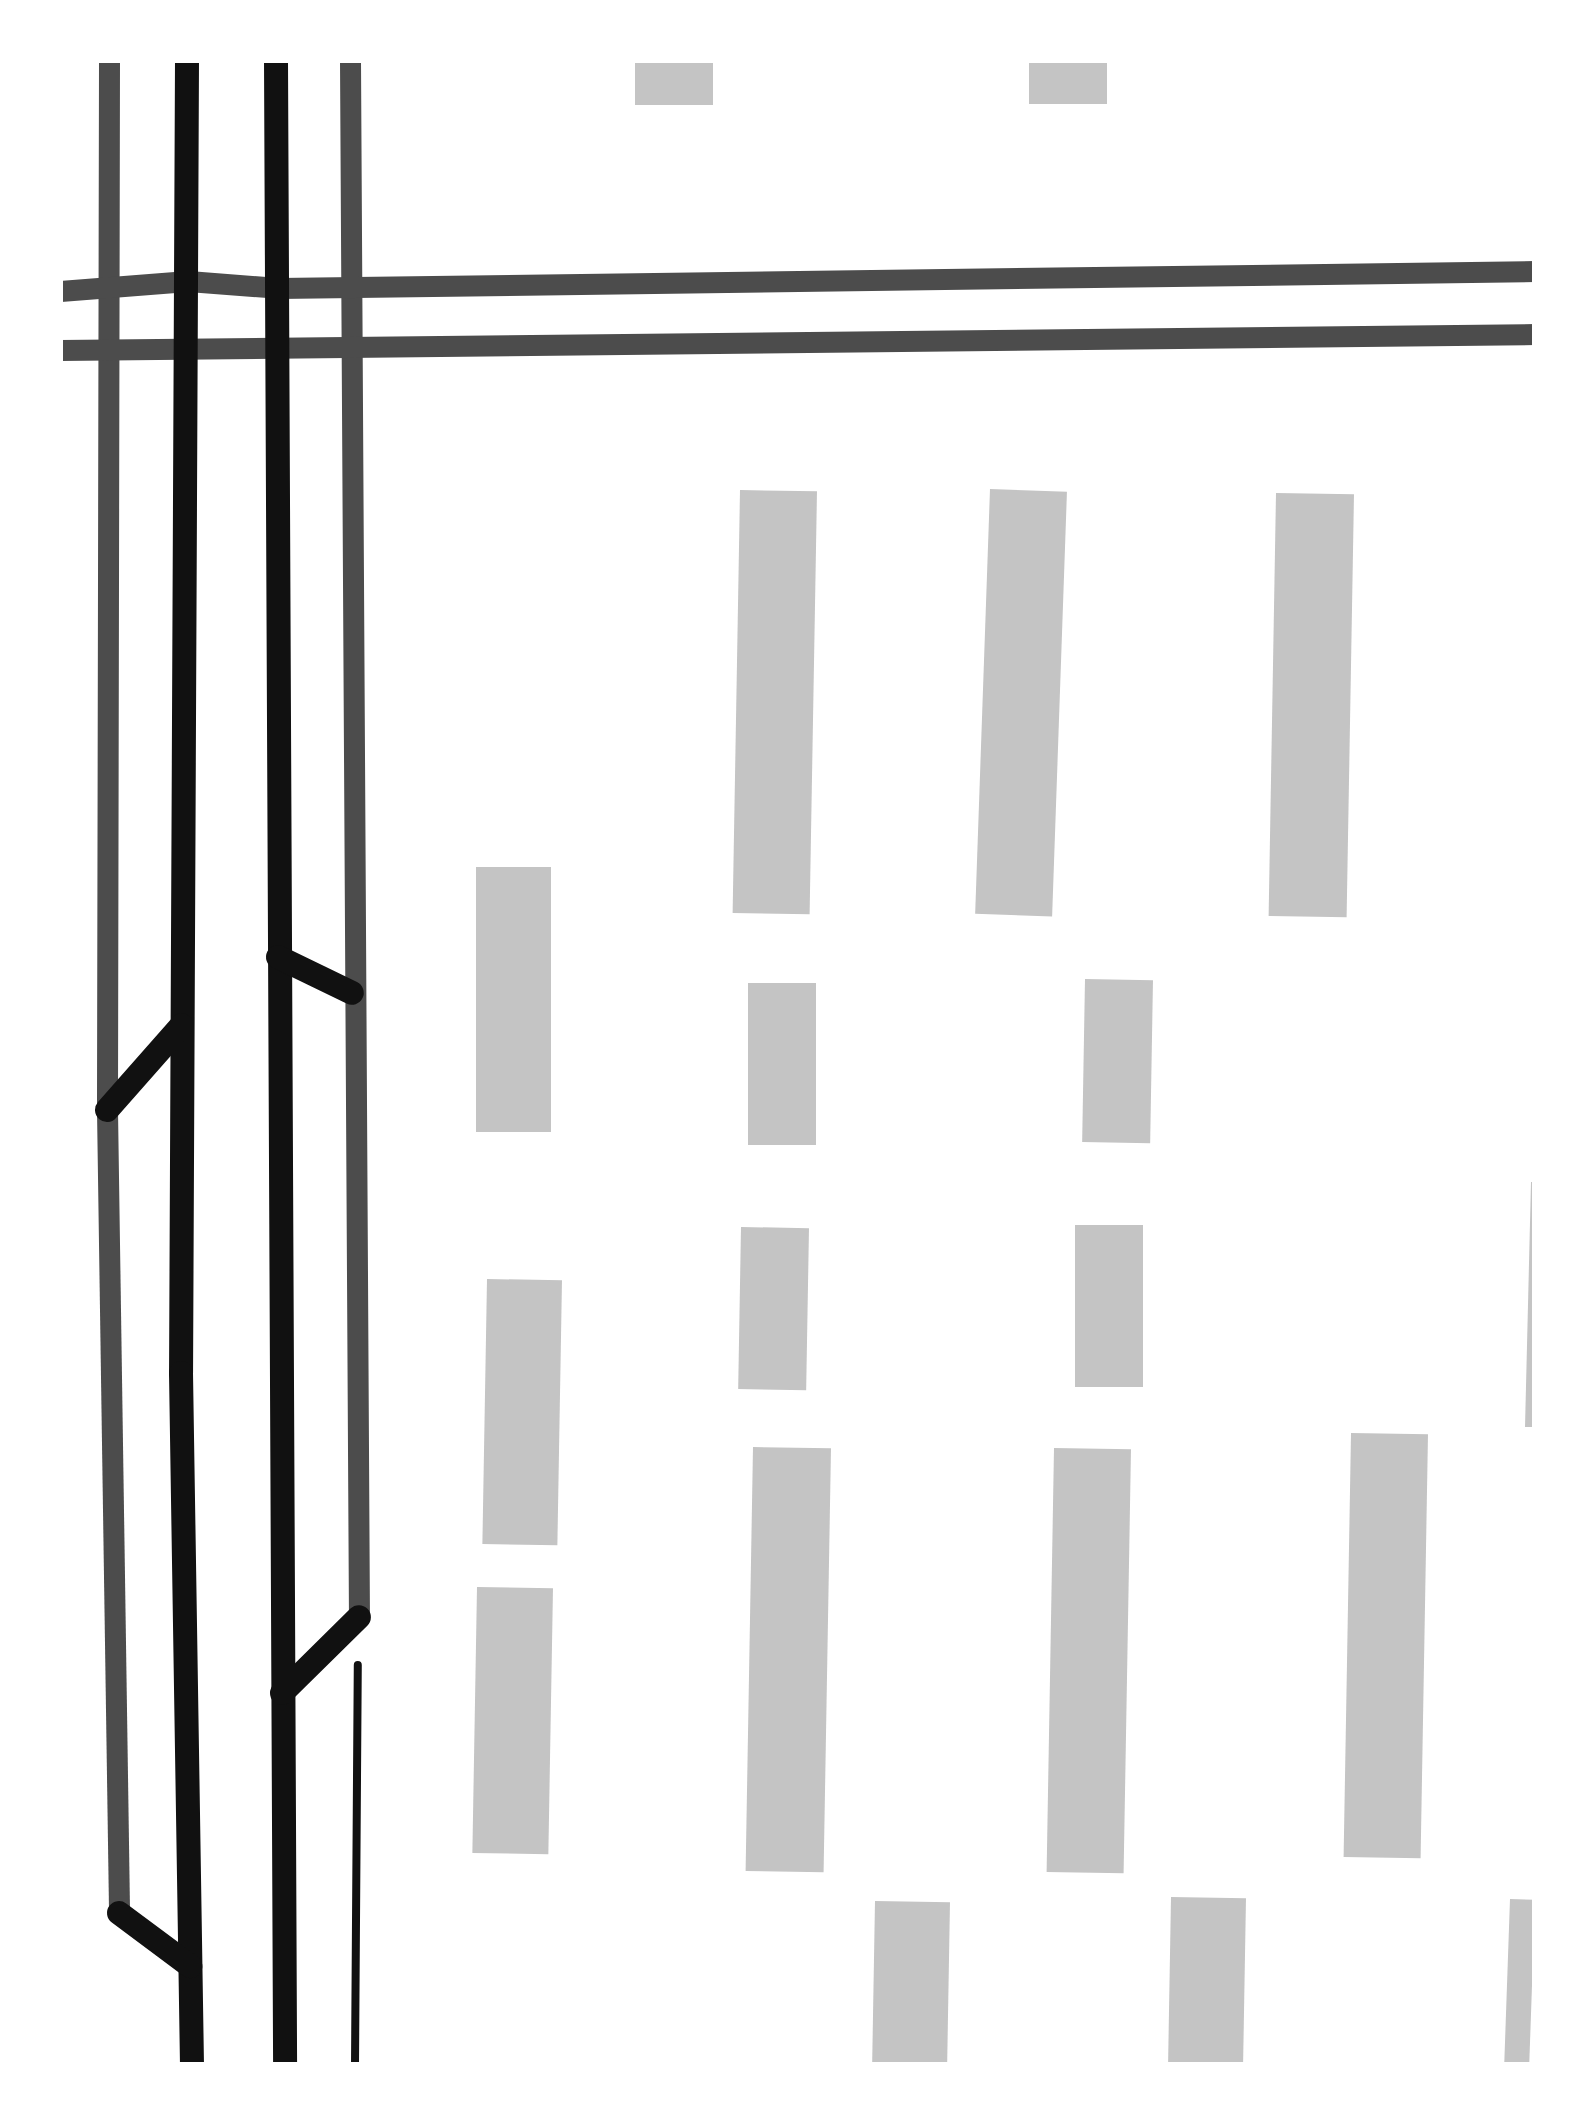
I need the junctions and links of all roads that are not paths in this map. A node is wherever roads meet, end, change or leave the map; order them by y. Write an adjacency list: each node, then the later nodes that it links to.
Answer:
1 (109, 60): 9 (street)
2 (187, 60): 6 (main road)
3 (276, 60): 8 (main road)
4 (350, 60): 7 (street)
5 (1535, 271): 7 (street)
6 (188, 281): 8 (street); 9 (street); 12 (main road)
7 (352, 283): 8 (street); 13 (street)
8 (278, 287): 16 (main road)
9 (110, 290): 10 (street); 14 (street)
10 (60, 291)
11 (1535, 334): 13 (street)
12 (186, 347): 14 (street); 16 (street); 19 (main road)
13 (352, 348): 16 (street); 18 (street)
14 (110, 349): 15 (street); 20 (street)
15 (60, 350)
16 (278, 350): 17 (main road)
17 (278, 957): 18 (main road); 22 (main road)
18 (352, 993): 21 (street)
19 (182, 1025): 20 (main road); 24 (main road)
20 (107, 1110): 23 (street)
21 (359, 1617): 22 (main road)
22 (282, 1693): 26 (main road)
23 (119, 1913): 24 (main road)
24 (190, 1966): 25 (main road)
25 (191, 2065)
26 (285, 2065)

